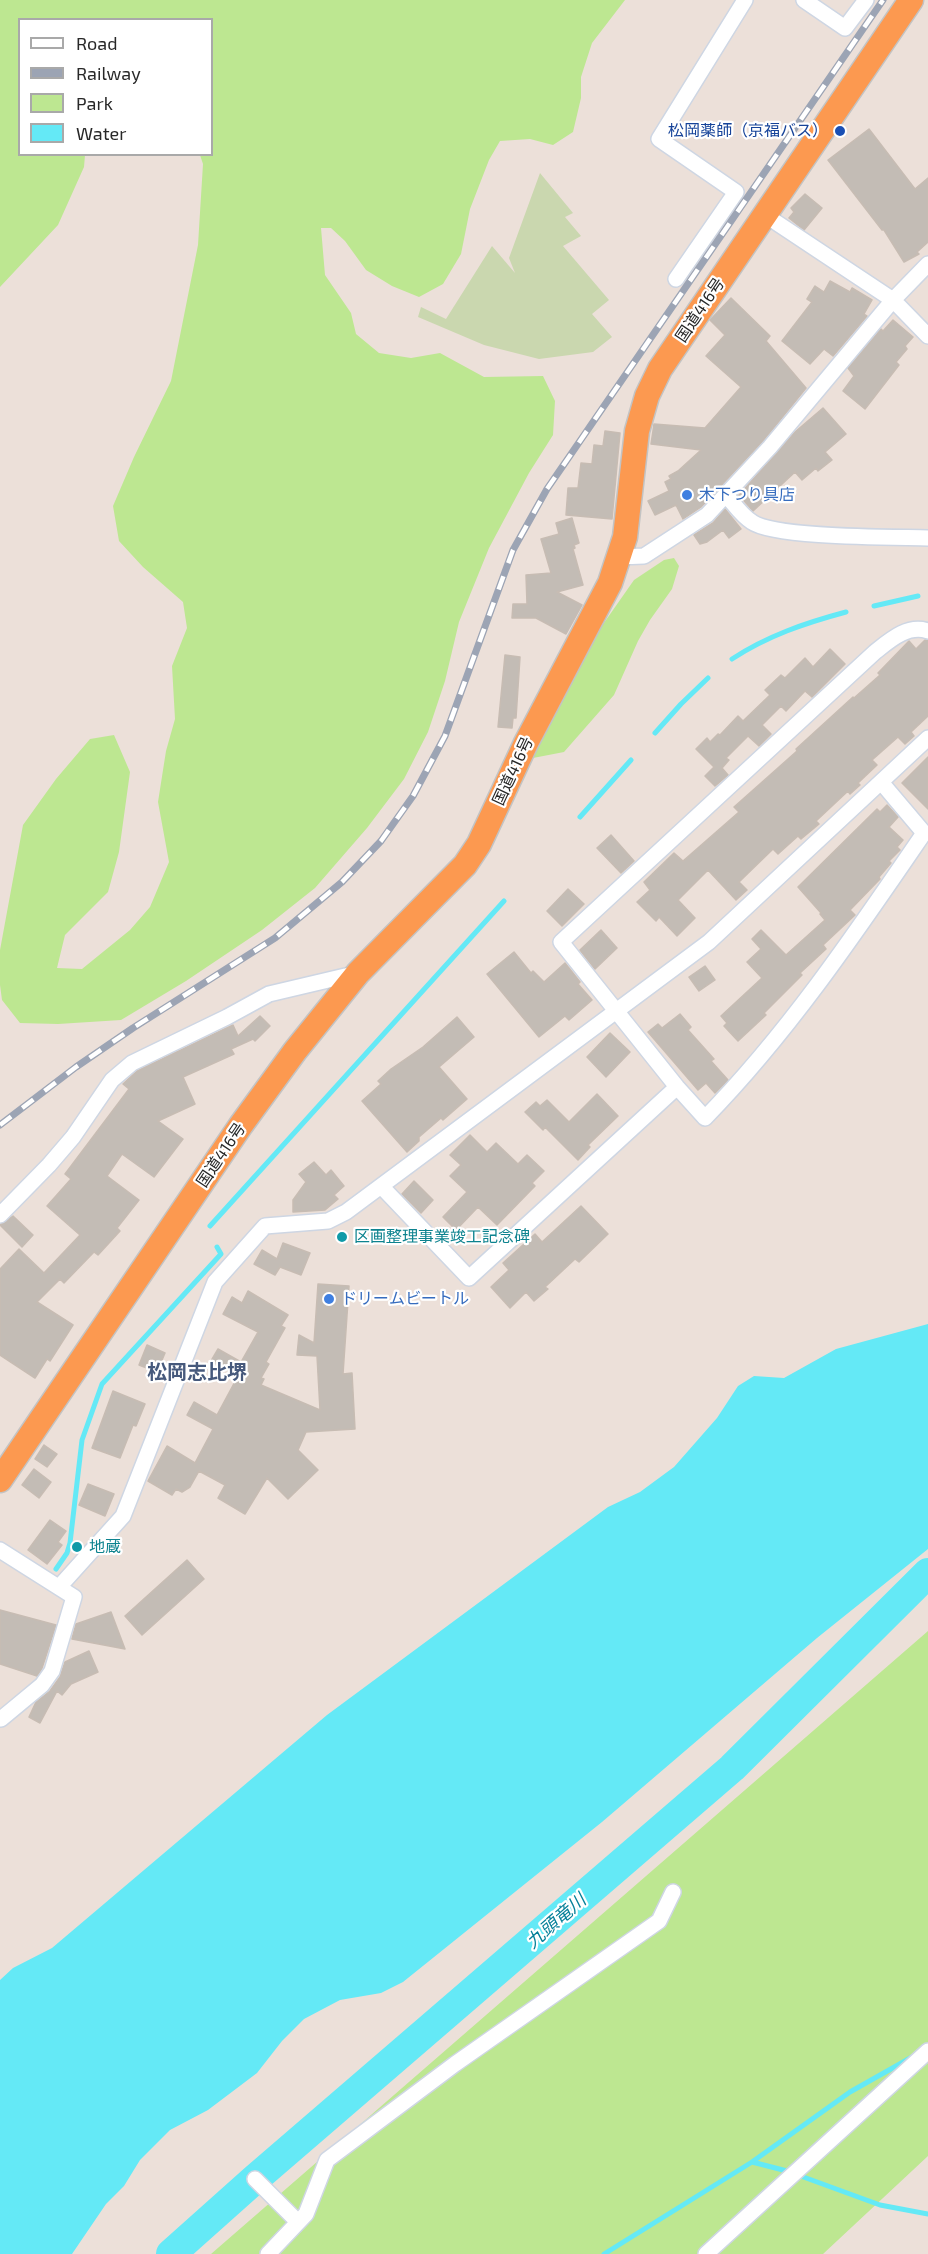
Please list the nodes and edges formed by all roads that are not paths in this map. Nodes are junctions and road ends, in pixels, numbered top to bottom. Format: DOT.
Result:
graph roads {
  1 [pos="745,0"];
  2 [pos="804,0"];
  3 [pos="866,0"];
  4 [pos="911,0"];
  5 [pos="765,215"];
  6 [pos="928,264"];
  7 [pos="676,279"];
  8 [pos="893,300"];
  9 [pos="928,336"];
  10 [pos="726,495"];
  11 [pos="928,538"];
  12 [pos="620,557"];
  13 [pos="928,631"];
  14 [pos="928,738"];
  15 [pos="881,783"];
  16 [pos="358,974"];
  17 [pos="616,1011"];
  18 [pos="677,1087"];
  19 [pos="381,1186"];
  20 [pos="0,1215"];
  21 [pos="0,1480"];
  22 [pos="0,1550"];
  23 [pos="60,1586"];
  24 [pos="1,1719"];
  25 [pos="673,1892"];
  26 [pos="928,2051"];
  27 [pos="255,2179"];
  28 [pos="298,2222"];
  29 [pos="268,2254"];
  30 [pos="706,2254"];
  1 -- 7 [label="street"];
  2 -- 3 [label="street"];
  4 -- 5 [label="highway, 国道416号"];
  5 -- 8 [label="street"];
  5 -- 12 [label="highway, 国道416号"];
  6 -- 8 [label="street"];
  8 -- 9 [label="street"];
  8 -- 10 [label="street"];
  10 -- 11 [label="street"];
  10 -- 12 [label="street"];
  12 -- 16 [label="highway, 国道416号"];
  13 -- 17 [label="street"];
  14 -- 15 [label="street"];
  15 -- 17 [label="street"];
  15 -- 18 [label="street"];
  16 -- 20 [label="street"];
  16 -- 21 [label="highway, 国道416号"];
  17 -- 18 [label="street"];
  17 -- 19 [label="street"];
  18 -- 19 [label="street"];
  19 -- 23 [label="street"];
  22 -- 23 [label="street"];
  23 -- 24 [label="street"];
  25 -- 28 [label="street"];
  26 -- 30 [label="street"];
  27 -- 28 [label="street"];
  28 -- 29 [label="street"];
}
